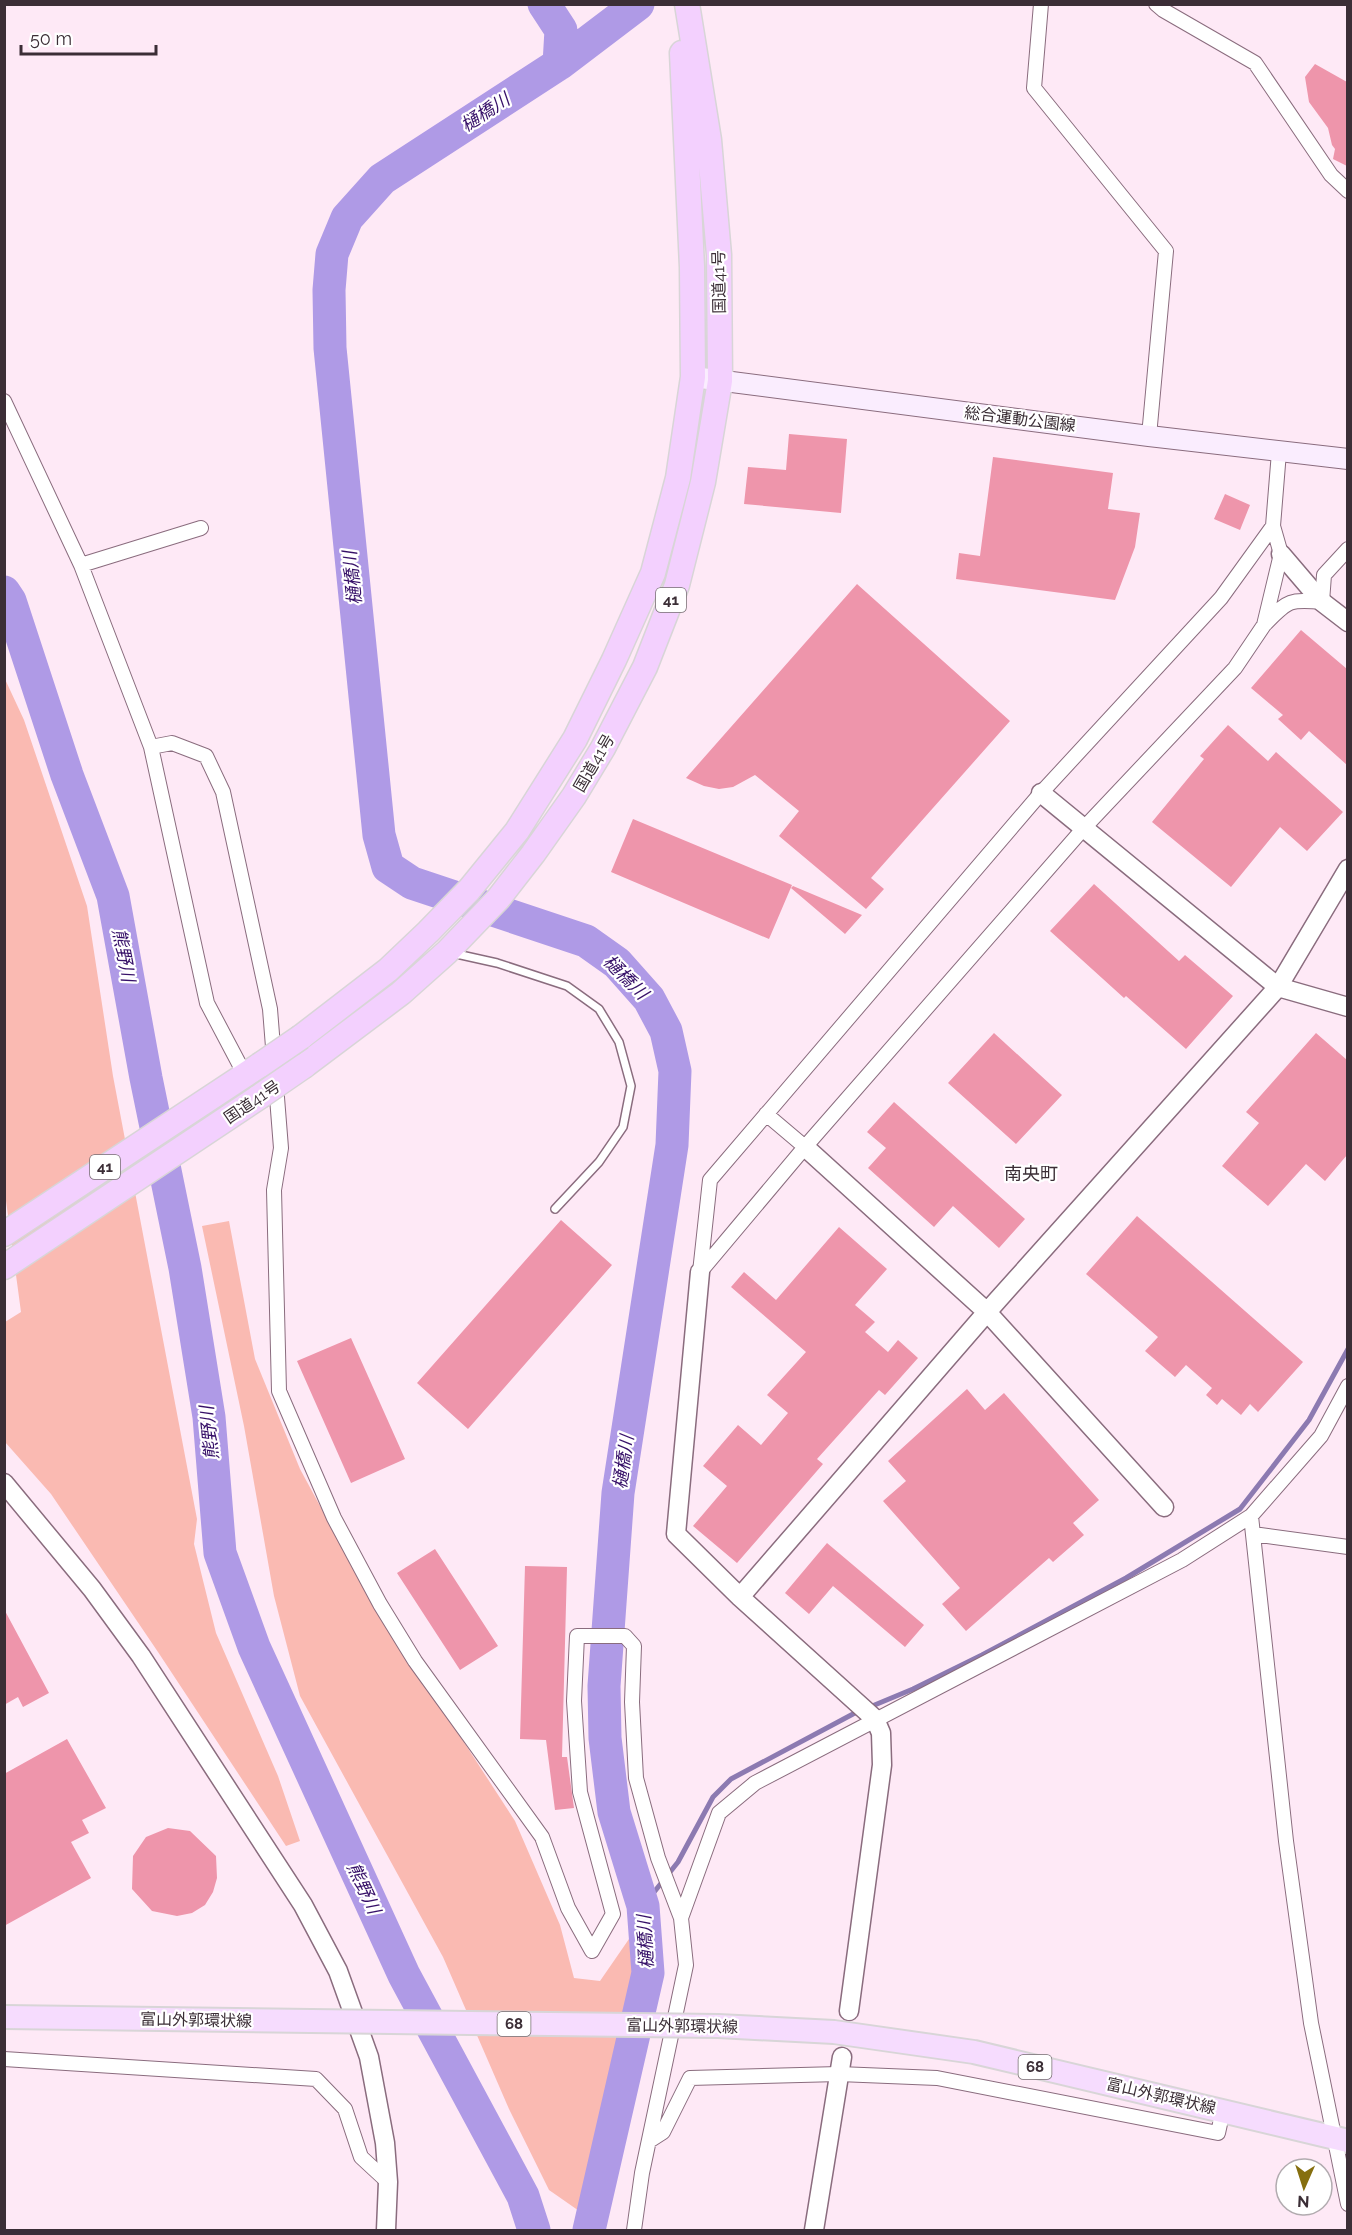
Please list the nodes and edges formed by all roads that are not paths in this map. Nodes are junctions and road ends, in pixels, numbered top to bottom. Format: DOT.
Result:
graph roads {
  1 [pos="680,4"];
  2 [pos="687,4"];
  3 [pos="1041,4"];
  4 [pos="1156,4"];
  5 [pos="1347,191"];
  6 [pos="693,377"];
  7 [pos="720,381"];
  8 [pos="4,401"];
  9 [pos="1149,436"];
  10 [pos="1279,452"];
  11 [pos="1347,459"];
  12 [pos="1273,526"];
  13 [pos="201,528"];
  14 [pos="1347,549"];
  15 [pos="1281,554"];
  16 [pos="81,565"];
  17 [pos="1322,602"];
  18 [pos="1347,622"];
  19 [pos="1264,625"];
  20 [pos="150,747"];
  21 [pos="1041,793"];
  22 [pos="1083,829"];
  23 [pos="1347,869"];
  24 [pos="447,951"];
  25 [pos="1278,987"];
  26 [pos="1347,1007"];
  27 [pos="252,1070"];
  28 [pos="766,1114"];
  29 [pos="806,1147"];
  30 [pos="555,1209"];
  31 [pos="4,1234"];
  32 [pos="7,1266"];
  33 [pos="700,1272"];
  34 [pos="987,1312"];
  35 [pos="1347,1386"];
  36 [pos="4,1483"];
  37 [pos="1164,1507"];
  38 [pos="1251,1516"];
  39 [pos="1253,1534"];
  40 [pos="1347,1547"];
  41 [pos="740,1597"];
  42 [pos="875,1719"];
  43 [pos="681,1918"];
  44 [pos="849,2012"];
  45 [pos="4,2018"];
  46 [pos="4,2059"];
  47 [pos="841,2065"];
  48 [pos="1222,2110"];
  49 [pos="1340,2139"];
  50 [pos="649,2141"];
  51 [pos="388,2182"];
  52 [pos="1347,2204"];
  53 [pos="386,2230"];
  54 [pos="634,2230"];
  55 [pos="814,2230"];
  1 -- 6 [label="highway, 国道41号 / 41"];
  2 -- 7 [label="highway, 国道41号 / 41"];
  3 -- 9 [label="street"];
  4 -- 5 [label="street"];
  6 -- 7 [label="main road, 総合運動公園線"];
  6 -- 27 [label="highway, 国道41号 / 41, bridge"];
  7 -- 9 [label="main road, 総合運動公園線"];
  7 -- 24 [label="highway, 国道41号 / 41"];
  8 -- 16 [label="street"];
  9 -- 10 [label="main road, 総合運動公園線"];
  10 -- 11 [label="main road, 総合運動公園線"];
  10 -- 12 [label="street"];
  12 -- 15 [label="street"];
  12 -- 21 [label="street"];
  13 -- 16 [label="street"];
  14 -- 17 [label="street"];
  15 -- 17 [label="street"];
  15 -- 19 [label="street"];
  16 -- 20 [label="street"];
  17 -- 18 [label="street"];
  17 -- 19 [label="street"];
  19 -- 22 [label="street"];
  20 -- 27 [label="street"];
  20 -- 43 [label="street"];
  21 -- 22 [label="street"];
  21 -- 28 [label="street"];
  22 -- 25 [label="street"];
  22 -- 29 [label="street"];
  23 -- 25 [label="street"];
  24 -- 30 [label="lane"];
  24 -- 32 [label="highway, 国道41号 / 41, bridge"];
  25 -- 26 [label="street"];
  25 -- 34 [label="street"];
  27 -- 31 [label="highway, 国道41号 / 41"];
  28 -- 29 [label="street"];
  28 -- 33 [label="street"];
  29 -- 33 [label="street"];
  29 -- 34 [label="street"];
  33 -- 41 [label="street"];
  34 -- 37 [label="street"];
  34 -- 41 [label="street"];
  35 -- 38 [label="street"];
  36 -- 51 [label="street"];
  38 -- 39 [label="street"];
  38 -- 42 [label="street"];
  39 -- 40 [label="street"];
  39 -- 49 [label="street"];
  41 -- 42 [label="street"];
  42 -- 43 [label="street"];
  42 -- 44 [label="street"];
  43 -- 50 [label="street"];
  45 -- 48 [label="main road, 富山外郭環状線 / 68, bridge"];
  46 -- 51 [label="street"];
  47 -- 48 [label="street"];
  47 -- 50 [label="street"];
  47 -- 55 [label="street"];
  48 -- 49 [label="main road, 富山外郭環状線 / 68"];
  49 -- 52 [label="street"];
  50 -- 54 [label="street"];
  51 -- 53 [label="street"];
}
